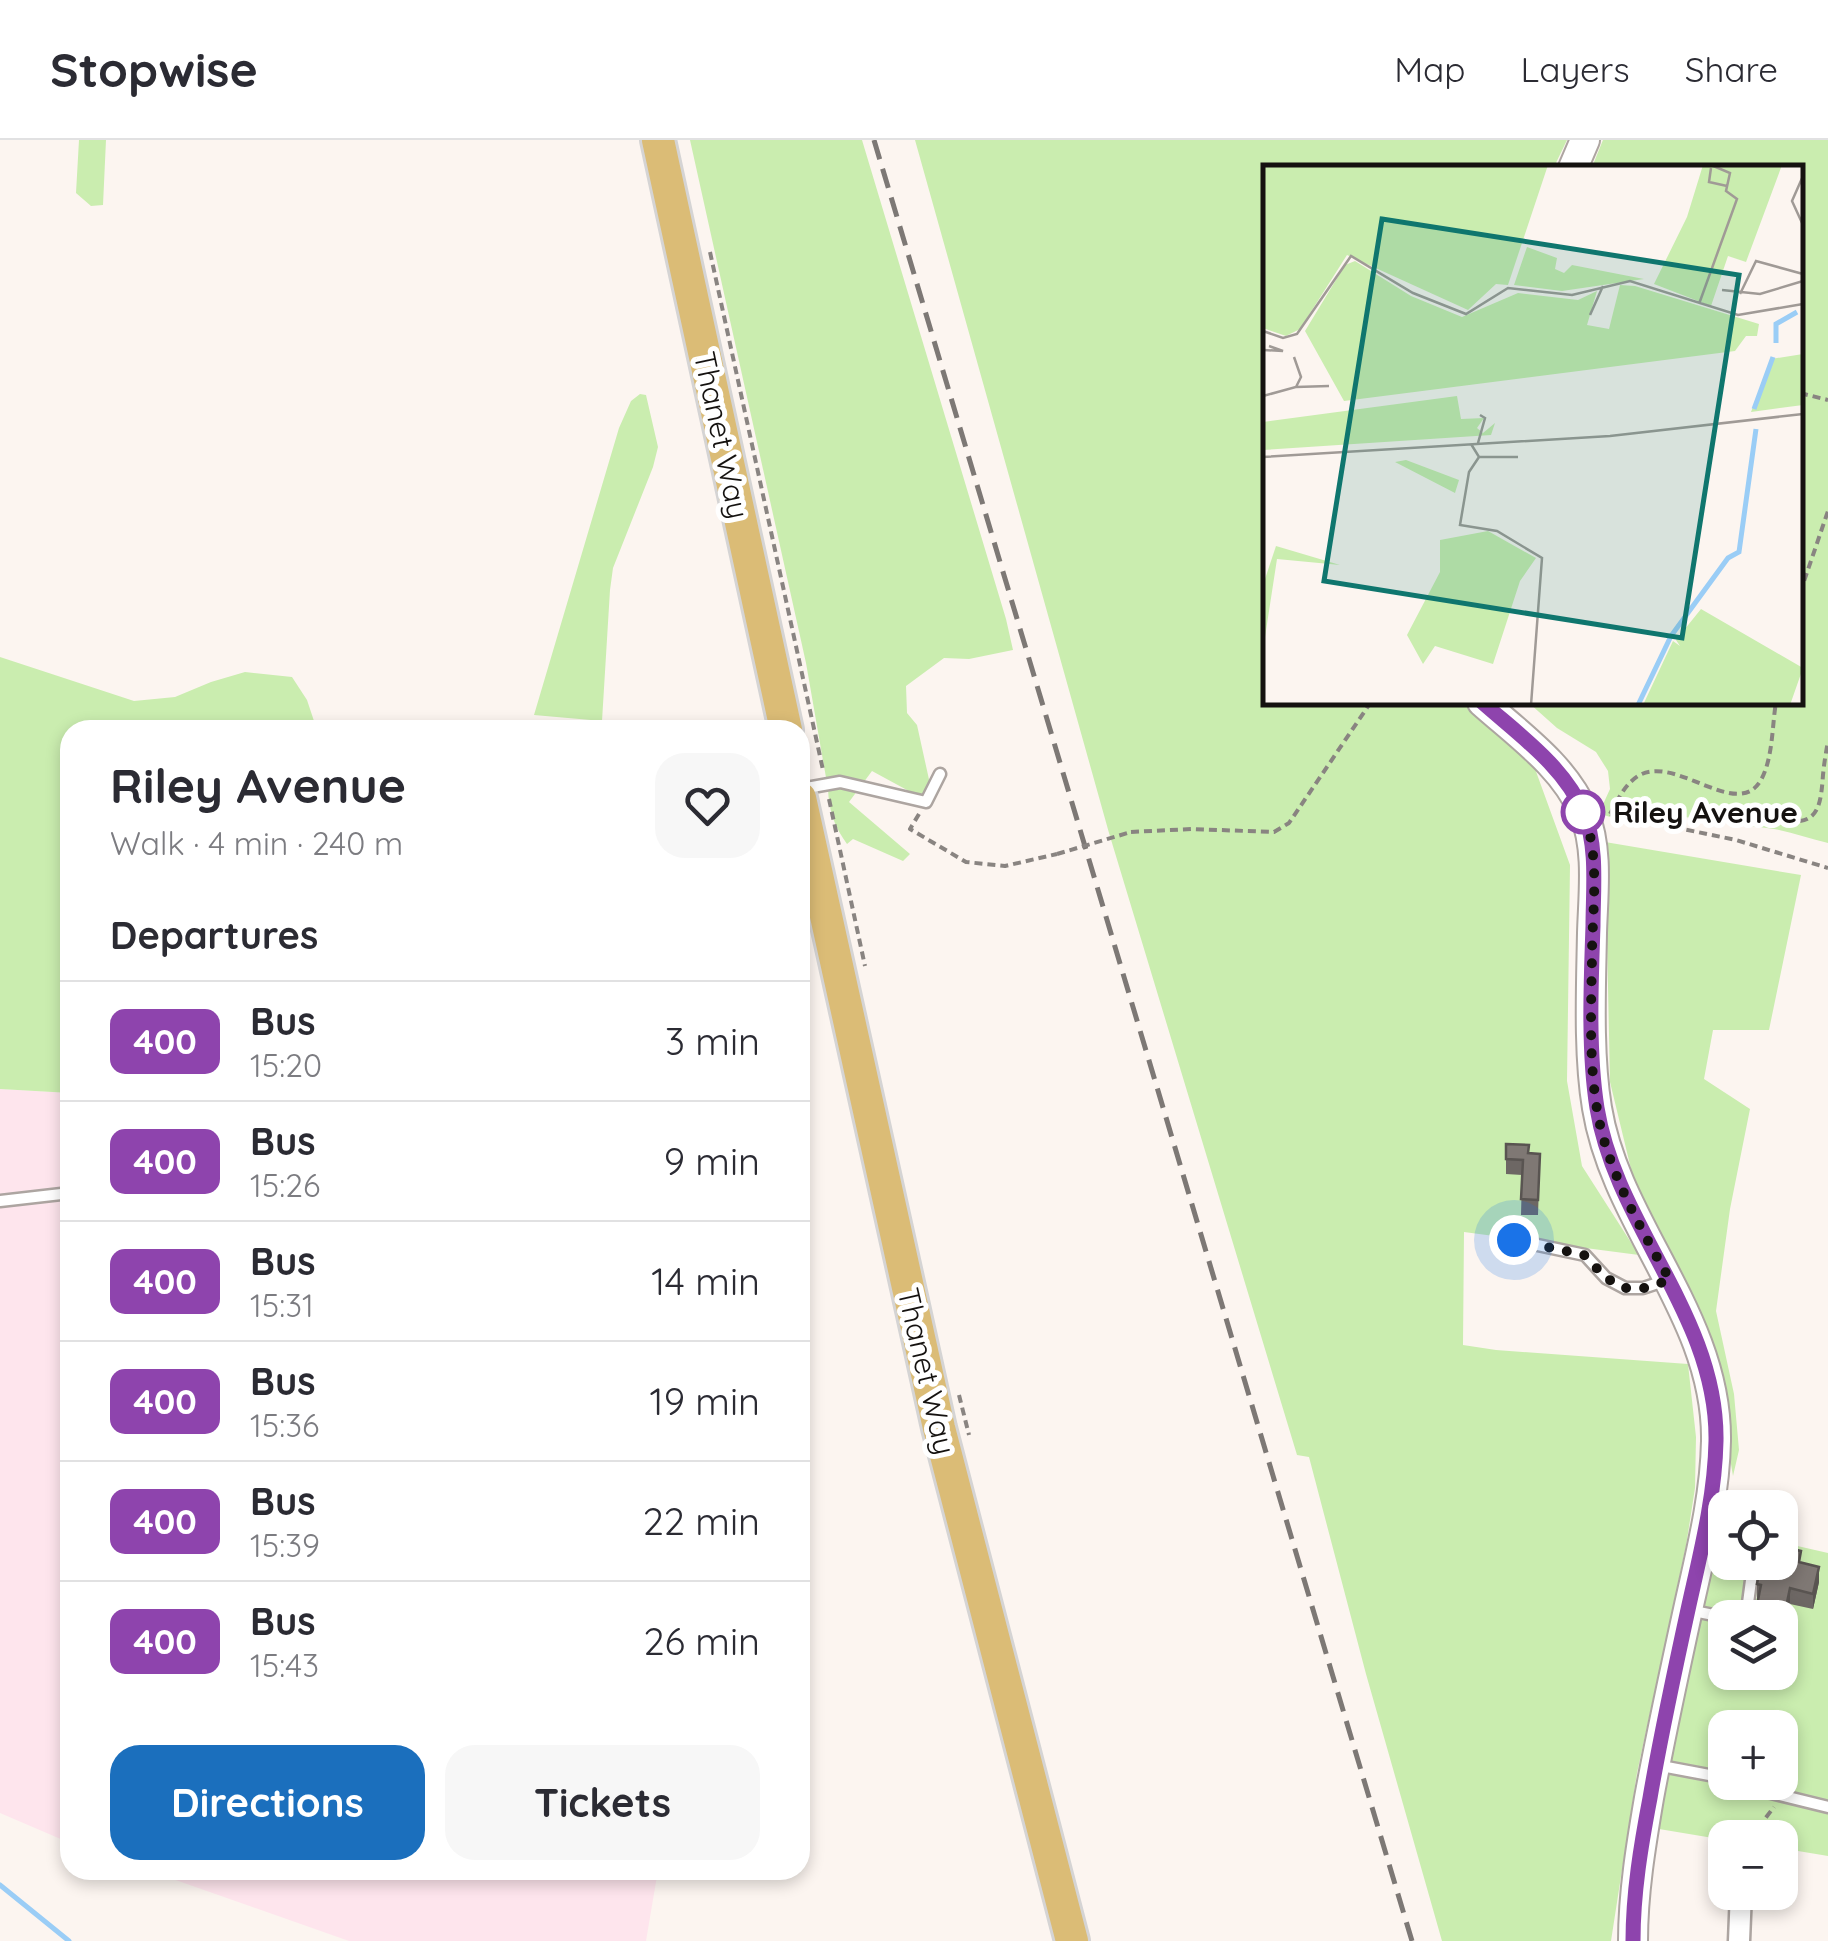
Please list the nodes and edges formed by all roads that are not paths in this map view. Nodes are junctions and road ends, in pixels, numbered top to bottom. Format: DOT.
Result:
graph roads {
  1 [pos="658,140"];
  2 [pos="1585,140"];
  3 [pos="1574,165"];
  4 [pos="1485,705"];
  5 [pos="784,720"];
  6 [pos="940,774"];
  7 [pos="813,791"];
  8 [pos="60,1194"];
  9 [pos="0,1201"];
  10 [pos="1514,1240"];
  11 [pos="1670,1280"];
  12 [pos="1688,1610"];
  13 [pos="1708,1614"];
  14 [pos="1656,1765"];
  15 [pos="1708,1775"];
  16 [pos="1798,1800"];
  17 [pos="1828,1807"];
  18 [pos="1740,1910"];
  19 [pos="1072,1941"];
  20 [pos="1633,1941"];
  21 [pos="1739,1941"];
  1 -- 5 [label="main road, Thanet Way"];
  2 -- 3 [label="main road"];
  4 -- 11 [label="main road"];
  6 -- 7 [label="lane"];
  7 -- 19 [label="main road, Thanet Way"];
  8 -- 9 [label="lane"];
  10 -- 11 [label="lane"];
  11 -- 12 [label="main road"];
  12 -- 13 [label="lane"];
  12 -- 14 [label="main road"];
  14 -- 15 [label="lane"];
  14 -- 20 [label="main road"];
  16 -- 17 [label="lane"];
  18 -- 21 [label="street"];
}
